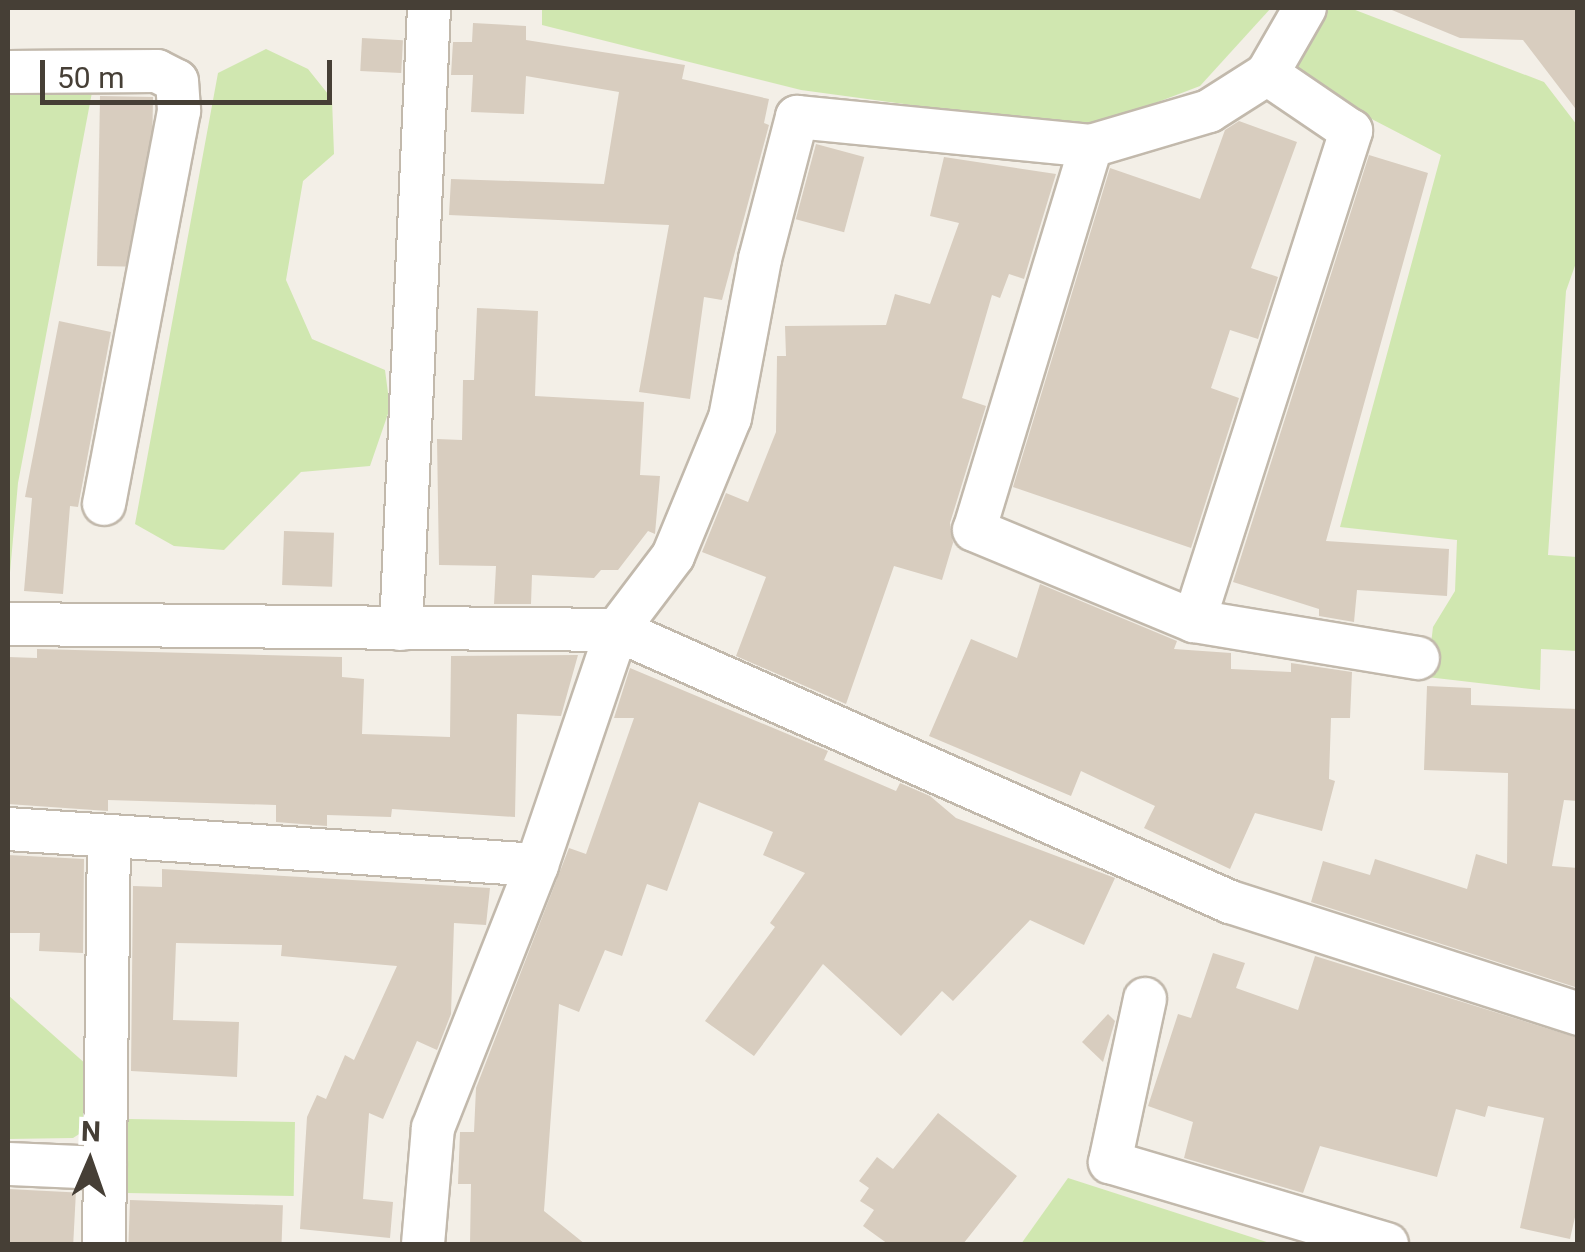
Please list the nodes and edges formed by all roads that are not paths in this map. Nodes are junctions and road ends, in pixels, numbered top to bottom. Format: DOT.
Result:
graph roads {
  1 [pos="430,8"];
  2 [pos="1305,8"];
  3 [pos="8,72"];
  4 [pos="1266,74"];
  5 [pos="1091,146"];
  6 [pos="104,504"];
  7 [pos="1194,621"];
  8 [pos="8,624"];
  9 [pos="402,629"];
  10 [pos="617,630"];
  11 [pos="1418,658"];
  12 [pos="8,829"];
  13 [pos="109,836"];
  14 [pos="537,864"];
  15 [pos="1144,999"];
  16 [pos="1578,1014"];
  17 [pos="8,1164"];
  18 [pos="104,1168"];
  19 [pos="104,1244"];
  20 [pos="423,1244"];
  21 [pos="1387,1244"];
  1 -- 9 [label="street"];
  2 -- 4 [label="street"];
  3 -- 6 [label="street"];
  4 -- 5 [label="street"];
  4 -- 7 [label="street"];
  5 -- 7 [label="street"];
  5 -- 10 [label="street"];
  7 -- 11 [label="street"];
  8 -- 9 [label="street"];
  9 -- 10 [label="street"];
  10 -- 14 [label="street"];
  10 -- 16 [label="street"];
  12 -- 13 [label="street"];
  13 -- 14 [label="street"];
  13 -- 18 [label="street"];
  14 -- 20 [label="street"];
  15 -- 21 [label="street"];
  17 -- 18 [label="street"];
  18 -- 19 [label="street"];
}
